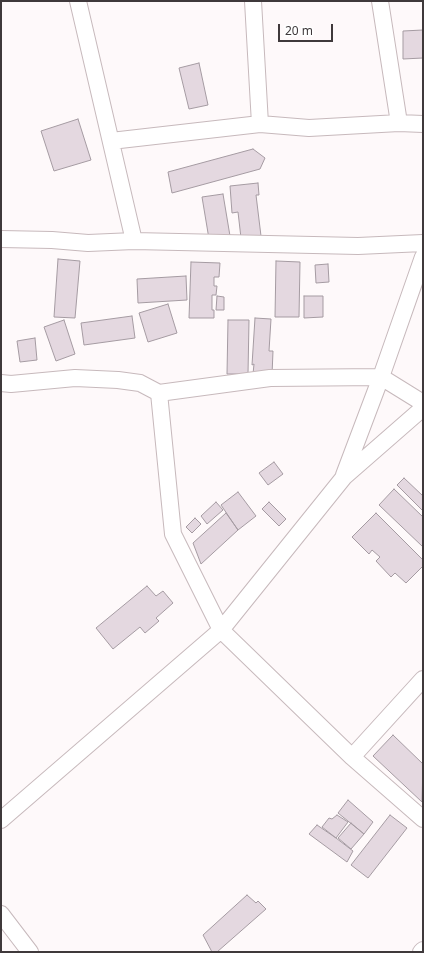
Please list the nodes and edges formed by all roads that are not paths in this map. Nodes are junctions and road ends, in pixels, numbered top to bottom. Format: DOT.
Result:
graph roads {
  1 [pos="78,1"];
  2 [pos="253,1"];
  3 [pos="380,1"];
  4 [pos="399,123"];
  5 [pos="260,124"];
  6 [pos="423,124"];
  7 [pos="111,141"];
  8 [pos="1,239"];
  9 [pos="134,241"];
  10 [pos="423,243"];
  11 [pos="423,257"];
  12 [pos="381,377"];
  13 [pos="1,383"];
  14 [pos="159,393"];
  15 [pos="423,403"];
  16 [pos="423,408"];
  17 [pos="344,477"];
  18 [pos="221,630"];
  19 [pos="423,679"];
  20 [pos="352,757"];
  21 [pos="423,819"];
  22 [pos="1,820"];
  23 [pos="1,914"];
  24 [pos="423,950"];
  25 [pos="30,952"];
  26 [pos="421,952"];
  1 -- 7 [label="street"];
  2 -- 5 [label="street"];
  3 -- 4 [label="street"];
  4 -- 5 [label="street"];
  4 -- 6 [label="street"];
  5 -- 7 [label="street"];
  7 -- 9 [label="street"];
  8 -- 9 [label="street"];
  9 -- 10 [label="street"];
  11 -- 12 [label="street"];
  12 -- 14 [label="street"];
  12 -- 15 [label="street"];
  12 -- 17 [label="street"];
  13 -- 14 [label="street"];
  14 -- 18 [label="street"];
  16 -- 17 [label="street"];
  17 -- 18 [label="street"];
  18 -- 20 [label="street"];
  18 -- 22 [label="street"];
  19 -- 20 [label="street"];
  20 -- 21 [label="street"];
  23 -- 25 [label="street"];
  24 -- 26 [label="street"];
}
